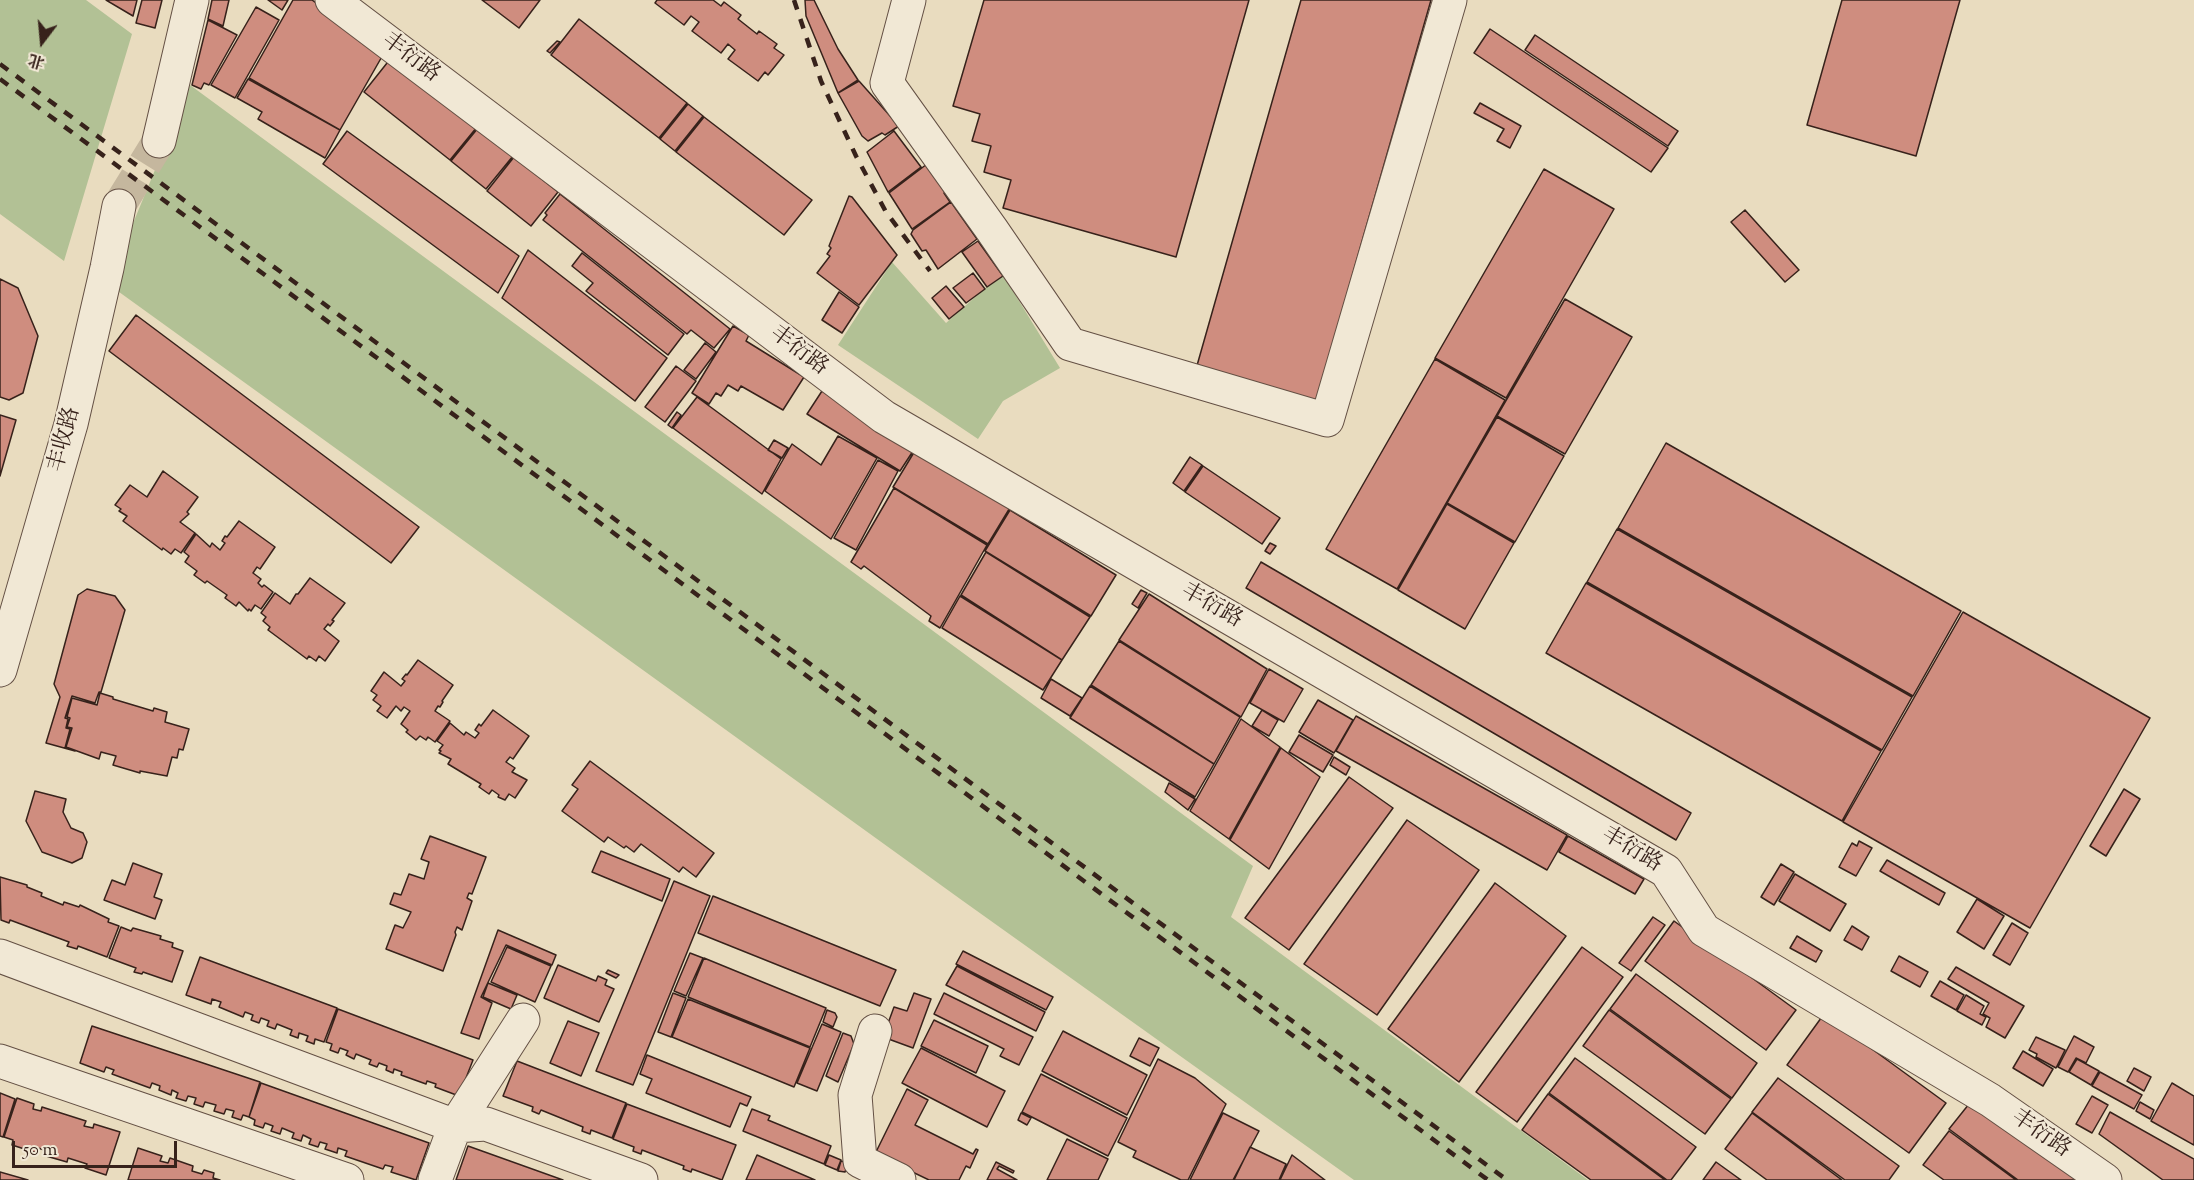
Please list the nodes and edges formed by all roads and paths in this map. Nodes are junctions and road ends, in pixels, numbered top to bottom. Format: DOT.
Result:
graph roads {
  1 [pos="192,0"];
  2 [pos="332,0"];
  3 [pos="909,0"];
  4 [pos="1450,0"];
  5 [pos="159,141"];
  6 [pos="119,206"];
  7 [pos="0,670"];
  8 [pos="0,956"];
  9 [pos="523,1020"];
  10 [pos="875,1031"];
  11 [pos="0,1061"];
  12 [pos="455,1125"];
  13 [pos="347,1180"];
  14 [pos="435,1180"];
  15 [pos="641,1180"];
  16 [pos="898,1180"];
  17 [pos="2105,1180"];
  1 -- 5 [label="street"];
  2 -- 17 [label="street, 丰衍路"];
  3 -- 4 [label="street"];
  6 -- 7 [label="street, 丰收路"];
  8 -- 12 [label="street"];
  9 -- 12 [label="street"];
  10 -- 16 [label="street"];
  11 -- 13 [label="street"];
  12 -- 14 [label="street"];
  12 -- 15 [label="street"];
}
